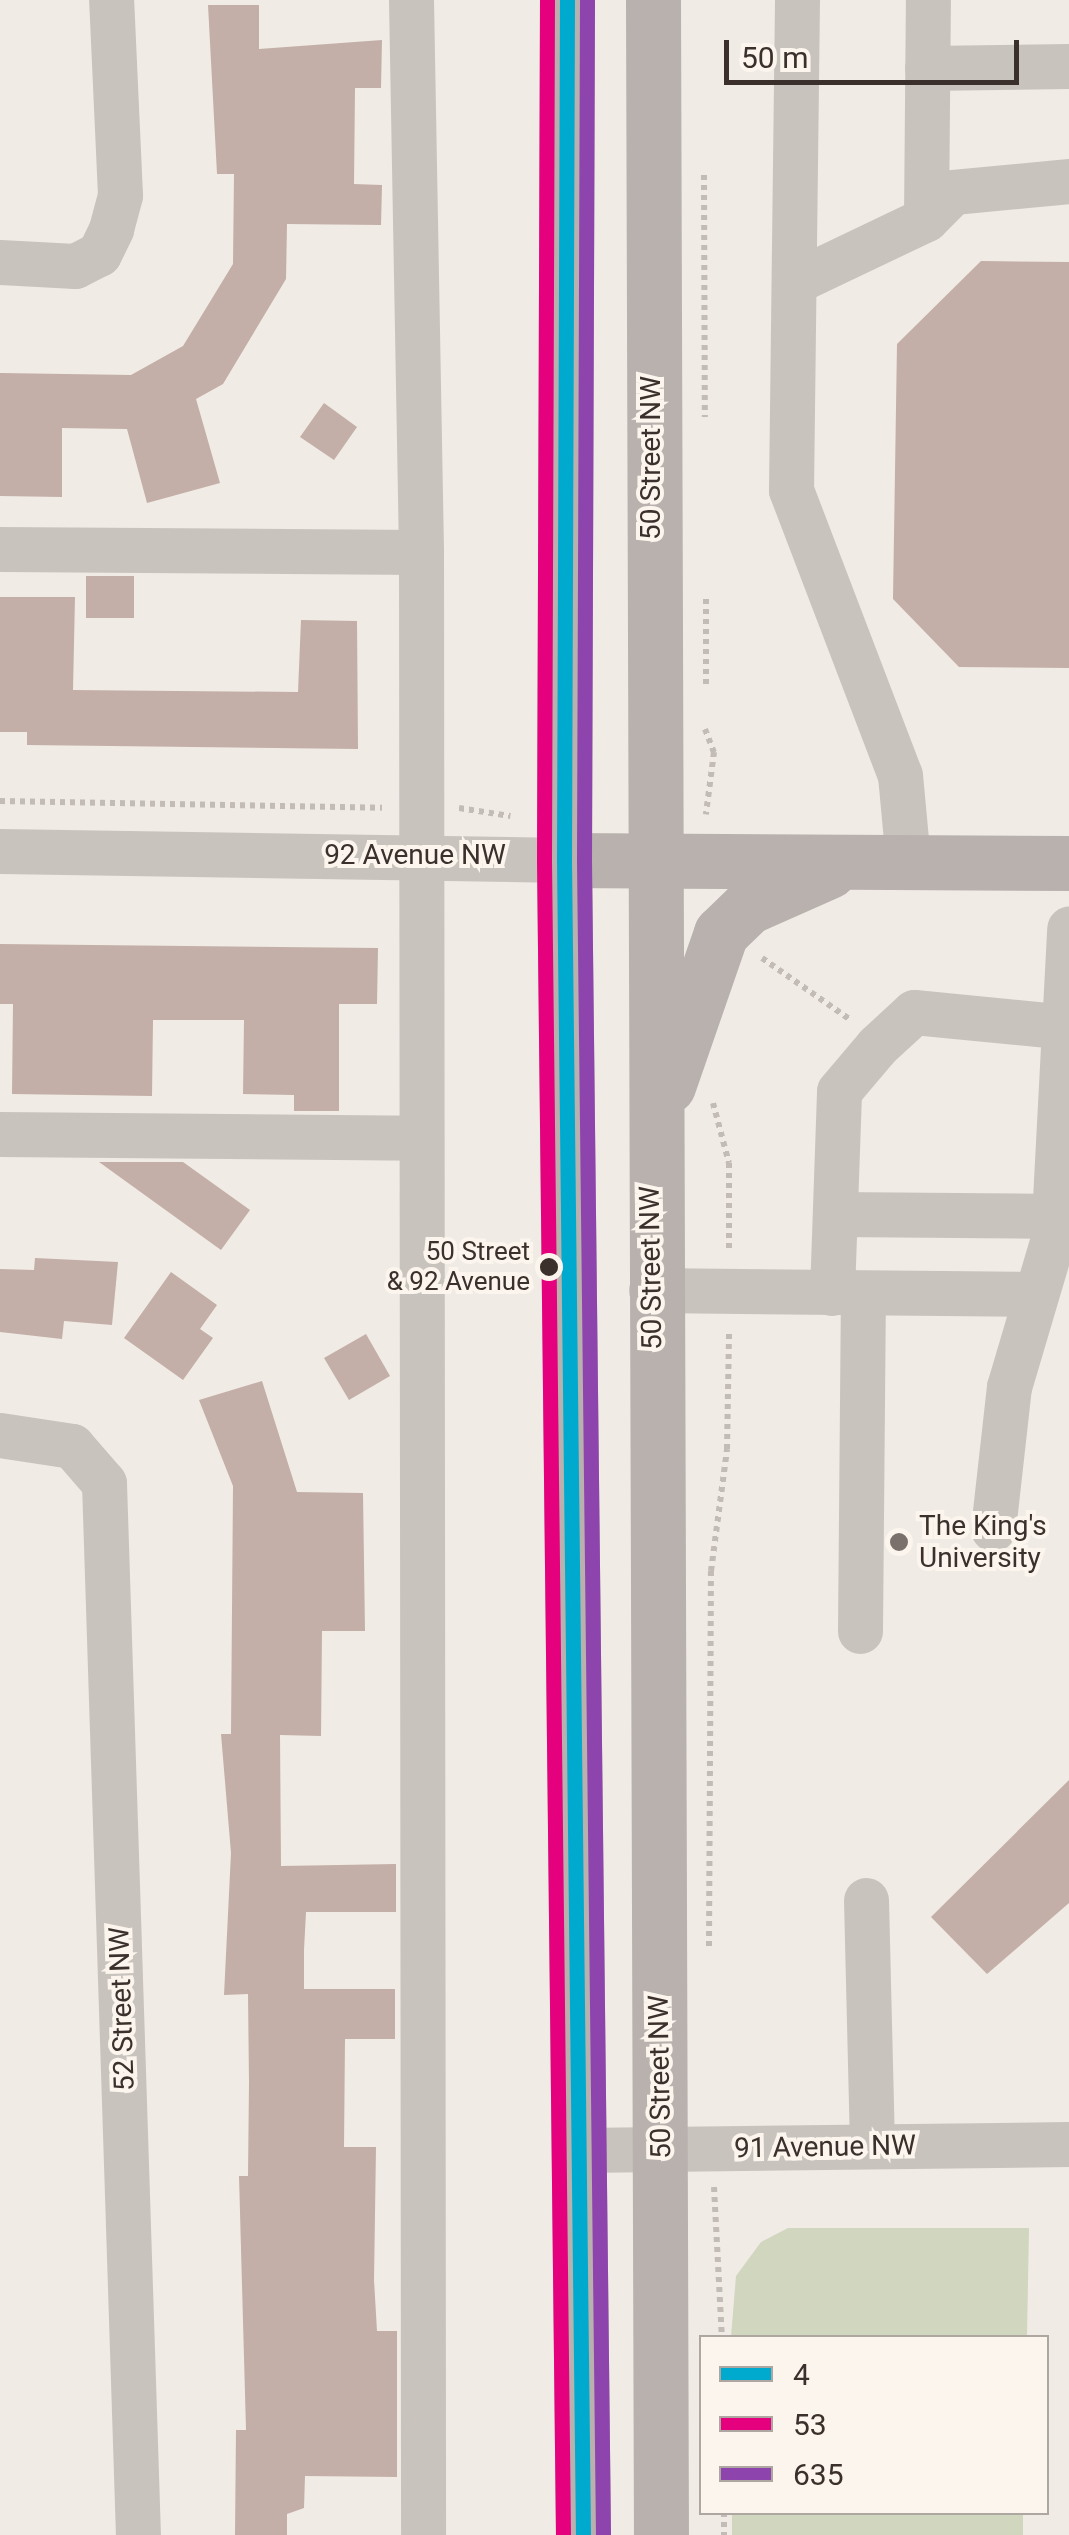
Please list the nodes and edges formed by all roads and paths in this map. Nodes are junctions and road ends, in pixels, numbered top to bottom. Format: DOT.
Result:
graph roads {
  1 [pos="110,0"];
  2 [pos="411,0"];
  3 [pos="567,0"];
  4 [pos="652,0"];
  5 [pos="797,0"];
  6 [pos="928,0"];
  7 [pos="1069,66"];
  8 [pos="927,68"];
  9 [pos="1069,181"];
  10 [pos="926,219"];
  11 [pos="0,262"];
  12 [pos="794,282"];
  13 [pos="0,549"];
  14 [pos="421,552"];
  15 [pos="0,801"];
  16 [pos="419,808"];
  17 [pos="515,820"];
  18 [pos="0,850"];
  19 [pos="418,856"];
  20 [pos="649,859"];
  21 [pos="564,860"];
  22 [pos="882,862"];
  23 [pos="1069,863"];
  24 [pos="1069,928"];
  25 [pos="748,965"];
  26 [pos="1066,1028"];
  27 [pos="877,1046"];
  28 [pos="714,1090"];
  29 [pos="0,1134"];
  30 [pos="417,1138"];
  31 [pos="650,1152"];
  32 [pos="835,1214"];
  33 [pos="1054,1216"];
  34 [pos="651,1290"];
  35 [pos="730,1290"];
  36 [pos="848,1294"];
  37 [pos="1032,1294"];
  38 [pos="0,1435"];
  39 [pos="993,1528"];
  40 [pos="860,1630"];
  41 [pos="866,1900"];
  42 [pos="708,1953"];
  43 [pos="1069,2144"];
  44 [pos="872,2145"];
  45 [pos="580,2150"];
  46 [pos="687,2150"];
  47 [pos="721,2335"];
  48 [pos="138,2535"];
  49 [pos="422,2535"];
  50 [pos="583,2535"];
  51 [pos="661,2535"];
  1 -- 11 [label="street"];
  2 -- 14 [label="street"];
  3 -- 21 [label="main road"];
  4 -- 20 [label="main road, 50 Street NW"];
  5 -- 12 [label="street"];
  6 -- 8 [label="street"];
  7 -- 8 [label="street"];
  8 -- 10 [label="street"];
  9 -- 10 [label="street"];
  10 -- 12 [label="street"];
  12 -- 22 [label="street"];
  13 -- 14 [label="street"];
  14 -- 16 [label="street"];
  15 -- 16 [label="path"];
  16 -- 17 [label="path"];
  16 -- 19 [label="street"];
  18 -- 19 [label="street, 92 Avenue NW"];
  19 -- 21 [label="street, 92 Avenue NW"];
  19 -- 30 [label="street"];
  20 -- 21 [label="main road, 92 Avenue NW"];
  20 -- 22 [label="main road, 92 Avenue NW"];
  20 -- 31 [label="main road, 50 Street NW"];
  21 -- 45 [label="main road"];
  22 -- 23 [label="main road, 92 Avenue NW"];
  22 -- 31 [label="main road"];
  24 -- 26 [label="street"];
  25 -- 27 [label="path"];
  26 -- 27 [label="street"];
  26 -- 33 [label="street"];
  27 -- 32 [label="street"];
  28 -- 35 [label="path"];
  29 -- 30 [label="street"];
  30 -- 49 [label="street"];
  31 -- 34 [label="main road, 50 Street NW"];
  32 -- 33 [label="street"];
  32 -- 36 [label="street"];
  33 -- 37 [label="street"];
  34 -- 35 [label="street"];
  34 -- 46 [label="main road, 50 Street NW"];
  35 -- 36 [label="street"];
  35 -- 42 [label="path"];
  36 -- 37 [label="street"];
  36 -- 40 [label="street"];
  37 -- 39 [label="street"];
  38 -- 48 [label="street, 52 Street NW"];
  41 -- 44 [label="street"];
  43 -- 44 [label="street, 91 Avenue NW"];
  44 -- 46 [label="street, 91 Avenue NW"];
  45 -- 46 [label="street, 91 Avenue NW"];
  45 -- 50 [label="main road"];
  46 -- 47 [label="path"];
  46 -- 51 [label="main road, 50 Street NW"];
}
